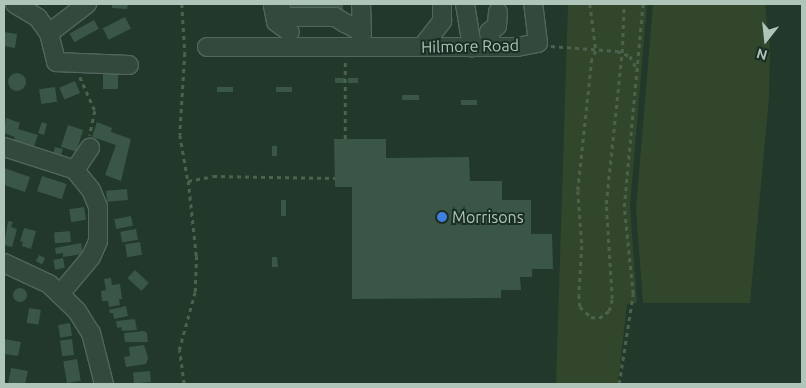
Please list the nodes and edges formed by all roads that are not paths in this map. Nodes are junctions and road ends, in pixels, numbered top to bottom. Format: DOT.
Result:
graph roads {
  1 [pos="15,4"];
  2 [pos="88,4"];
  3 [pos="361,4"];
  4 [pos="442,4"];
  5 [pos="465,4"];
  6 [pos="533,4"];
  7 [pos="278,7"];
  8 [pos="498,12"];
  9 [pos="290,32"];
  10 [pos="48,33"];
  11 [pos="356,42"];
  12 [pos="207,46"];
  13 [pos="422,47"];
  14 [pos="472,47"];
  15 [pos="492,47"];
  16 [pos="129,66"];
  17 [pos="4,147"];
  18 [pos="90,148"];
  19 [pos="75,170"];
  20 [pos="4,263"];
  21 [pos="60,294"];
  22 [pos="104,384"];
  1 -- 10 [label="street"];
  2 -- 10 [label="street"];
  3 -- 11 [label="street"];
  4 -- 13 [label="street"];
  5 -- 14 [label="street"];
  6 -- 15 [label="street, Hilmore Road"];
  7 -- 9 [label="street"];
  7 -- 11 [label="street"];
  8 -- 15 [label="street"];
  10 -- 16 [label="street"];
  11 -- 12 [label="street, Hilmore Road"];
  11 -- 13 [label="street, Hilmore Road"];
  13 -- 14 [label="street, Hilmore Road"];
  14 -- 15 [label="street, Hilmore Road"];
  17 -- 19 [label="street"];
  18 -- 19 [label="street"];
  19 -- 21 [label="street"];
  20 -- 21 [label="street"];
  21 -- 22 [label="street"];
}
